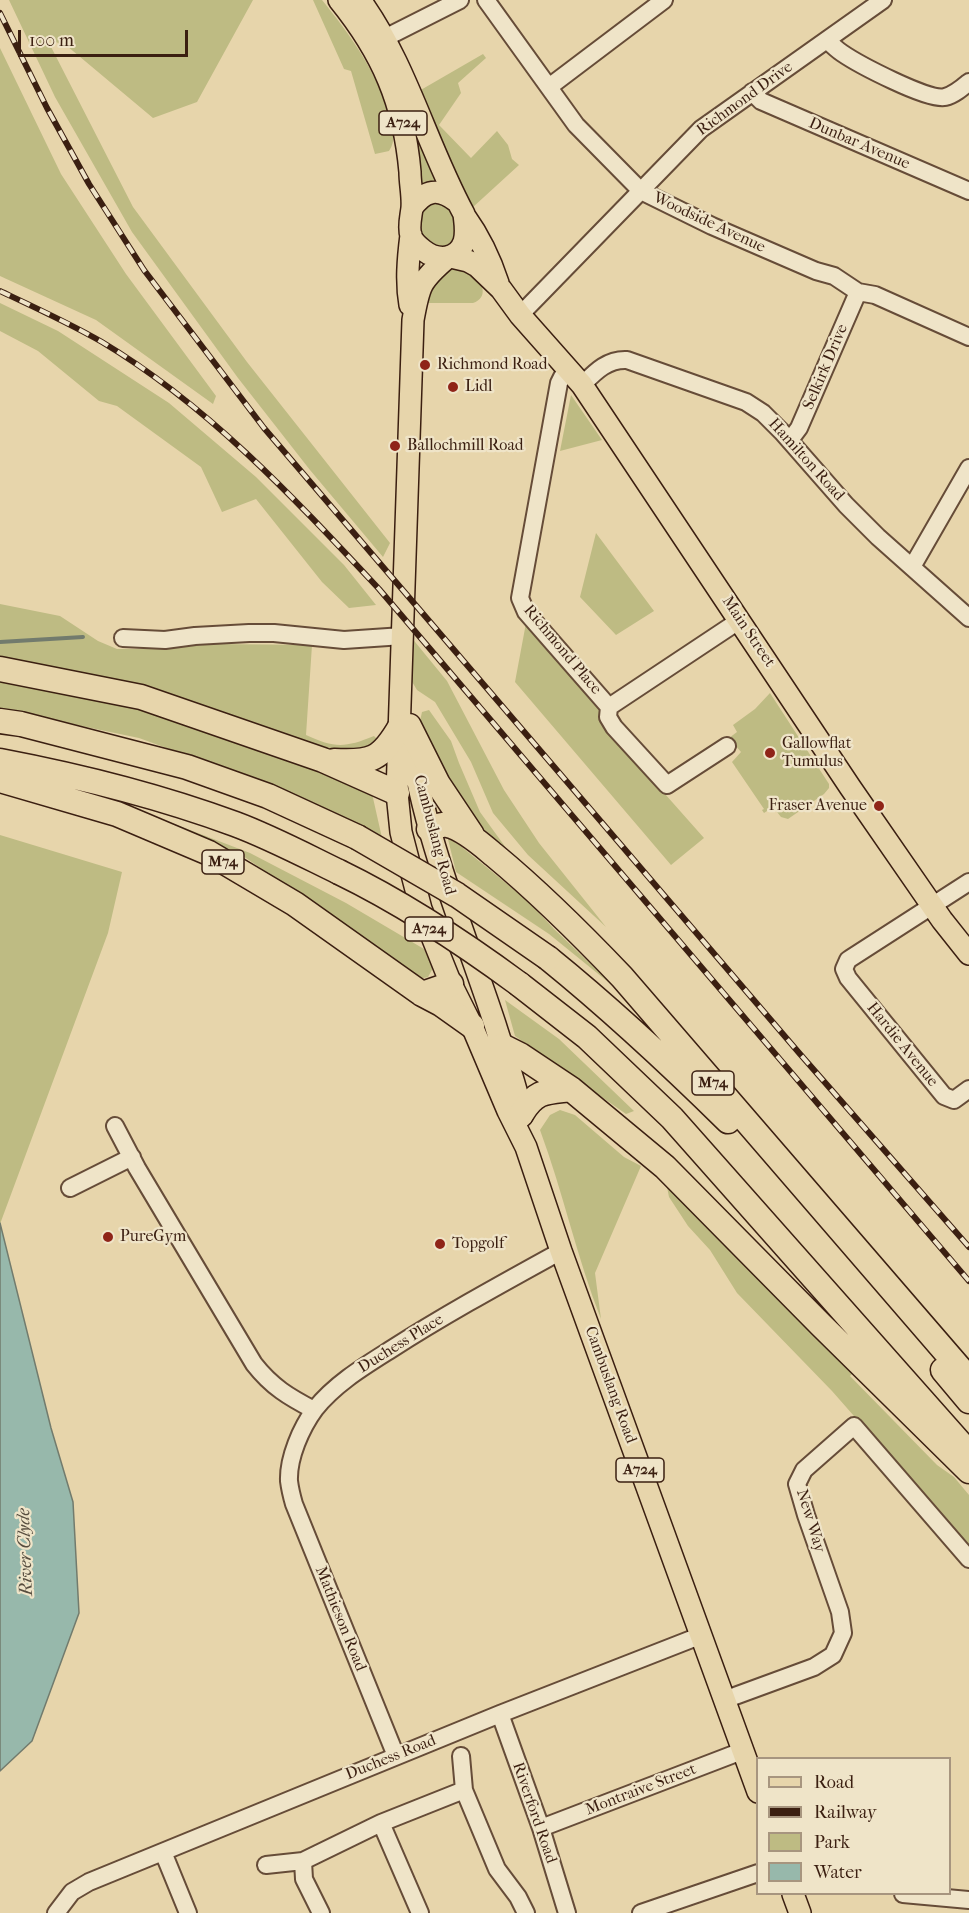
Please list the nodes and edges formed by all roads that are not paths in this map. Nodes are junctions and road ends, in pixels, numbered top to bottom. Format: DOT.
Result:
graph roads {
  1 [pos="339,0"];
  2 [pos="360,0"];
  3 [pos="460,0"];
  4 [pos="486,0"];
  5 [pos="664,0"];
  6 [pos="883,0"];
  7 [pos="827,40"];
  8 [pos="378,41"];
  9 [pos="969,82"];
  10 [pos="549,87"];
  11 [pos="752,92"];
  12 [pos="641,191"];
  13 [pos="969,191"];
  14 [pos="412,208"];
  15 [pos="460,208"];
  16 [pos="411,235"];
  17 [pos="449,257"];
  18 [pos="501,289"];
  19 [pos="858,292"];
  20 [pos="520,315"];
  21 [pos="413,321"];
  22 [pos="969,337"];
  23 [pos="576,378"];
  24 [pos="790,440"];
  25 [pos="969,468"];
  26 [pos="912,567"];
  27 [pos="969,618"];
  28 [pos="740,620"];
  29 [pos="403,636"];
  30 [pos="123,638"];
  31 [pos="0,669"];
  32 [pos="609,707"];
  33 [pos="0,722"];
  34 [pos="404,726"];
  35 [pos="726,746"];
  36 [pos="323,760"];
  37 [pos="0,761"];
  38 [pos="0,780"];
  39 [pos="397,793"];
  40 [pos="428,824"];
  41 [pos="475,839"];
  42 [pos="411,874"];
  43 [pos="969,882"];
  44 [pos="932,905"];
  45 [pos="467,945"];
  46 [pos="969,954"];
  47 [pos="451,984"];
  48 [pos="422,994"];
  49 [pos="472,1026"];
  50 [pos="502,1046"];
  51 [pos="571,1089"];
  52 [pos="969,1089"];
  53 [pos="522,1113"];
  54 [pos="115,1126"];
  55 [pos="526,1147"];
  56 [pos="132,1157"];
  57 [pos="70,1188"];
  58 [pos="561,1251"];
  59 [pos="969,1379"];
  60 [pos="969,1401"];
  61 [pos="314,1410"];
  62 [pos="969,1453"];
  63 [pos="969,1471"];
  64 [pos="289,1481"];
  65 [pos="969,1558"];
  66 [pos="702,1635"];
  67 [pos="724,1700"];
  68 [pos="500,1714"];
  69 [pos="742,1751"];
  70 [pos="396,1756"];
  71 [pos="461,1756"];
  72 [pos="756,1787"];
  73 [pos="464,1790"];
  74 [pos="381,1823"];
  75 [pos="541,1828"];
  76 [pos="163,1852"];
  77 [pos="303,1861"];
  78 [pos="266,1865"];
  79 [pos="756,1875"];
  80 [pos="794,1895"];
  81 [pos="922,1895"];
  82 [pos="969,1900"];
  83 [pos="679,1907"];
  84 [pos="56,1913"];
  85 [pos="188,1913"];
  86 [pos="321,1913"];
  87 [pos="420,1913"];
  88 [pos="526,1913"];
  89 [pos="567,1913"];
  90 [pos="641,1913"];
  91 [pos="800,1913"];
  1 -- 8 [label="main road, A724"];
  2 -- 8 [label="main road, A724"];
  3 -- 8 [label="street"];
  4 -- 10 [label="street, Woodside Avenue"];
  5 -- 10 [label="street"];
  6 -- 7 [label="street, Richmond Drive"];
  7 -- 9 [label="street"];
  7 -- 11 [label="street, Richmond Drive"];
  8 -- 14 [label="main road, A724"];
  8 -- 15 [label="main road, A724"];
  10 -- 12 [label="street, Woodside Avenue"];
  11 -- 12 [label="street, Richmond Drive"];
  11 -- 13 [label="street, Dunbar Avenue"];
  12 -- 19 [label="street, Woodside Avenue"];
  12 -- 20 [label="street, Richmond Drive"];
  14 -- 15 [label="main road"];
  14 -- 16 [label="main road"];
  15 -- 17 [label="main road"];
  15 -- 18 [label="main road"];
  16 -- 17 [label="main road"];
  16 -- 21 [label="main road, A724"];
  17 -- 18 [label="main road"];
  17 -- 21 [label="main road, A724"];
  18 -- 20 [label="main road"];
  19 -- 22 [label="street, Woodside Avenue"];
  19 -- 24 [label="street, Selkirk Drive"];
  20 -- 23 [label="main road, Main Street"];
  21 -- 29 [label="main road, Cambuslang Road / A724"];
  23 -- 24 [label="street, Hamilton Road"];
  23 -- 28 [label="main road, Main Street"];
  23 -- 32 [label="street, Richmond Place"];
  24 -- 26 [label="street, Hamilton Road"];
  25 -- 26 [label="street"];
  26 -- 27 [label="street, Hamilton Road"];
  28 -- 32 [label="street, Richmond Place"];
  28 -- 44 [label="main road, Main Street"];
  29 -- 30 [label="street"];
  29 -- 34 [label="main road, Cambuslang Road / A724"];
  31 -- 36 [label="highway"];
  32 -- 35 [label="street"];
  33 -- 60 [label="highway, M74, bridge"];
  34 -- 36 [label="highway"];
  34 -- 39 [label="main road, Cambuslang Road / A724"];
  34 -- 40 [label="main road, Cambuslang Road / A724"];
  34 -- 41 [label="highway, M74"];
  36 -- 39 [label="highway"];
  37 -- 62 [label="highway, M74, bridge"];
  38 -- 48 [label="highway, M74"];
  39 -- 40 [label="main road"];
  39 -- 42 [label="main road, Cambuslang Road / A724"];
  40 -- 41 [label="highway, M74"];
  40 -- 42 [label="main road"];
  40 -- 45 [label="main road, Cambuslang Road / A724"];
  41 -- 59 [label="highway, M74"];
  42 -- 47 [label="main road, Cambuslang Road / A724"];
  43 -- 44 [label="street"];
  44 -- 46 [label="main road, Main Street"];
  44 -- 52 [label="street, Hardie Avenue"];
  45 -- 47 [label="main road"];
  45 -- 50 [label="main road, Cambuslang Road / A724"];
  47 -- 48 [label="highway"];
  47 -- 49 [label="main road, Cambuslang Road / A724"];
  48 -- 49 [label="highway, M74"];
  49 -- 50 [label="main road"];
  49 -- 55 [label="main road, Cambuslang Road / A724"];
  50 -- 51 [label="highway"];
  50 -- 53 [label="main road, Cambuslang Road / A724"];
  51 -- 53 [label="highway"];
  51 -- 63 [label="highway"];
  53 -- 55 [label="main road, Cambuslang Road / A724"];
  54 -- 56 [label="street"];
  55 -- 58 [label="main road, Cambuslang Road / A724"];
  56 -- 57 [label="street"];
  56 -- 61 [label="street"];
  58 -- 61 [label="street, Duchess Place"];
  58 -- 66 [label="main road, Cambuslang Road / A724"];
  61 -- 64 [label="street, Duchess Place"];
  64 -- 70 [label="street, Mathieson Road"];
  65 -- 67 [label="street, New Way"];
  66 -- 67 [label="main road, Cambuslang Road / A724"];
  66 -- 68 [label="street, Duchess Road"];
  67 -- 69 [label="main road, Cambuslang Road / A724"];
  68 -- 70 [label="street, Duchess Road"];
  68 -- 75 [label="street, Riverford Road"];
  69 -- 72 [label="main road, Cambuslang Road / A724"];
  69 -- 75 [label="street, Montraive Street"];
  70 -- 76 [label="street, Duchess Road"];
  71 -- 73 [label="street"];
  73 -- 74 [label="street"];
  73 -- 88 [label="street"];
  74 -- 77 [label="street"];
  74 -- 87 [label="street"];
  75 -- 89 [label="street, Riverford Road"];
  76 -- 84 [label="street, Duchess Road"];
  76 -- 85 [label="street"];
  77 -- 78 [label="street"];
  77 -- 86 [label="street"];
  79 -- 83 [label="street"];
  80 -- 91 [label="main road"];
  81 -- 82 [label="street"];
  83 -- 90 [label="street"];
}
